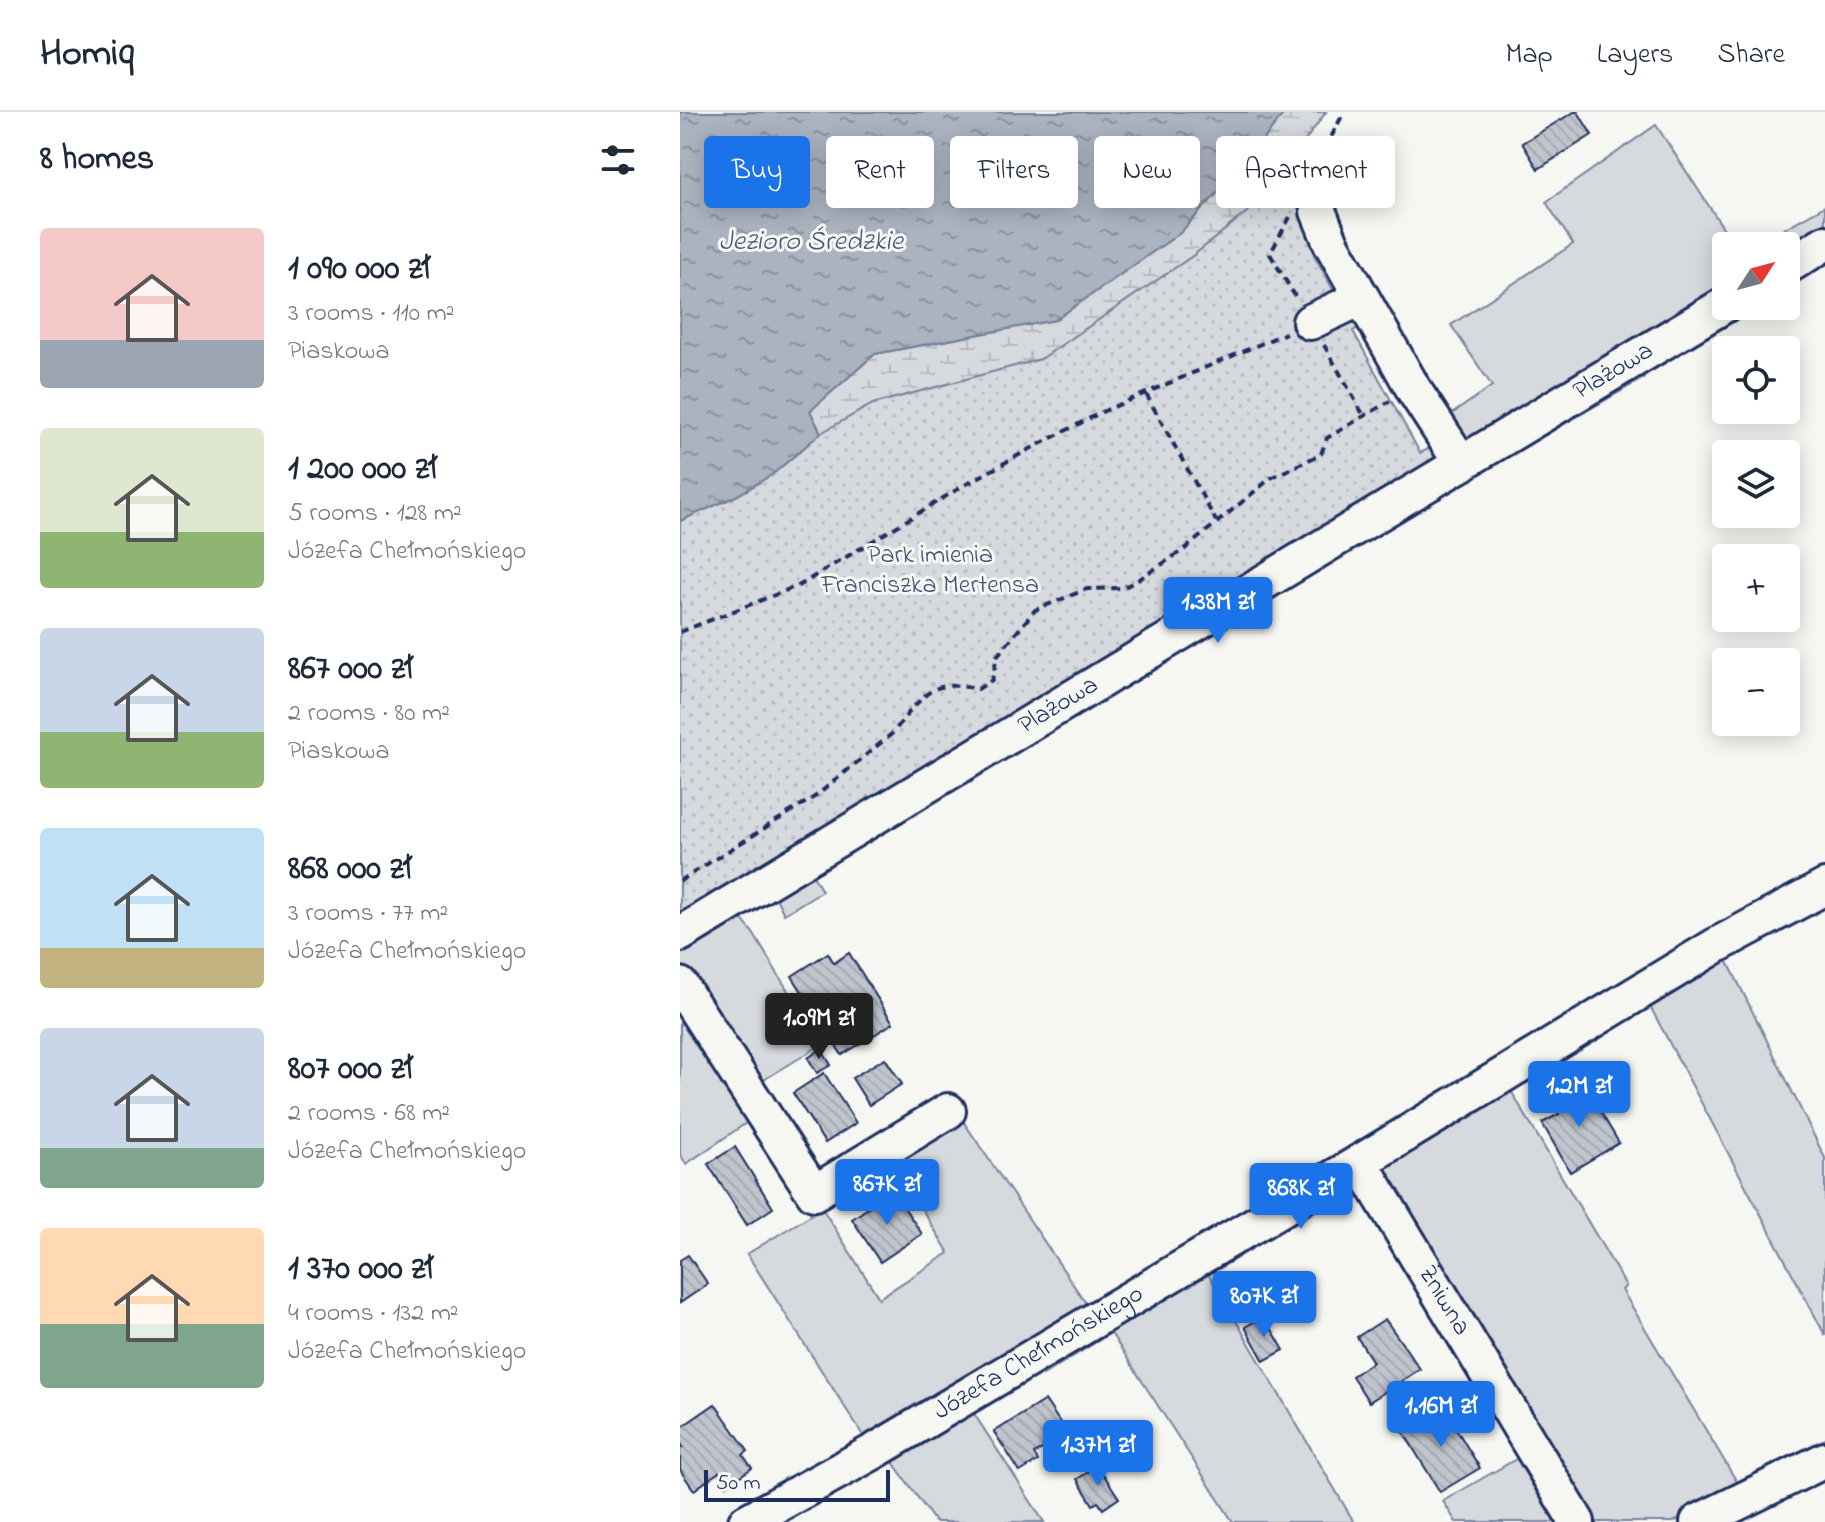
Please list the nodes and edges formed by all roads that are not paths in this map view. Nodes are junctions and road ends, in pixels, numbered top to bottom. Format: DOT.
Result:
graph roads {
  1 [pos="1318,208"];
  2 [pos="1825,243"];
  3 [pos="1800,258"];
  4 [pos="1361,298"];
  5 [pos="1712,312"];
  6 [pos="1310,322"];
  7 [pos="1462,464"];
  8 [pos="1825,887"];
  9 [pos="680,934"];
  10 [pos="680,985"];
  11 [pos="948,1111"];
  12 [pos="1360,1162"];
  13 [pos="1825,1460"];
  14 [pos="746,1522"];
  15 [pos="1577,1522"];
  16 [pos="1698,1522"];
  1 -- 4 [label="street"];
  2 -- 3 [label="street"];
  4 -- 6 [label="street"];
  4 -- 7 [label="street"];
  5 -- 7 [label="street, Plażowa"];
  7 -- 9 [label="street, Plażowa"];
  8 -- 12 [label="street, Józefa Chełmońskiego"];
  10 -- 11 [label="street"];
  12 -- 14 [label="street, Józefa Chełmońskiego"];
  12 -- 15 [label="street, Żniwna"];
  13 -- 16 [label="street"];
}
